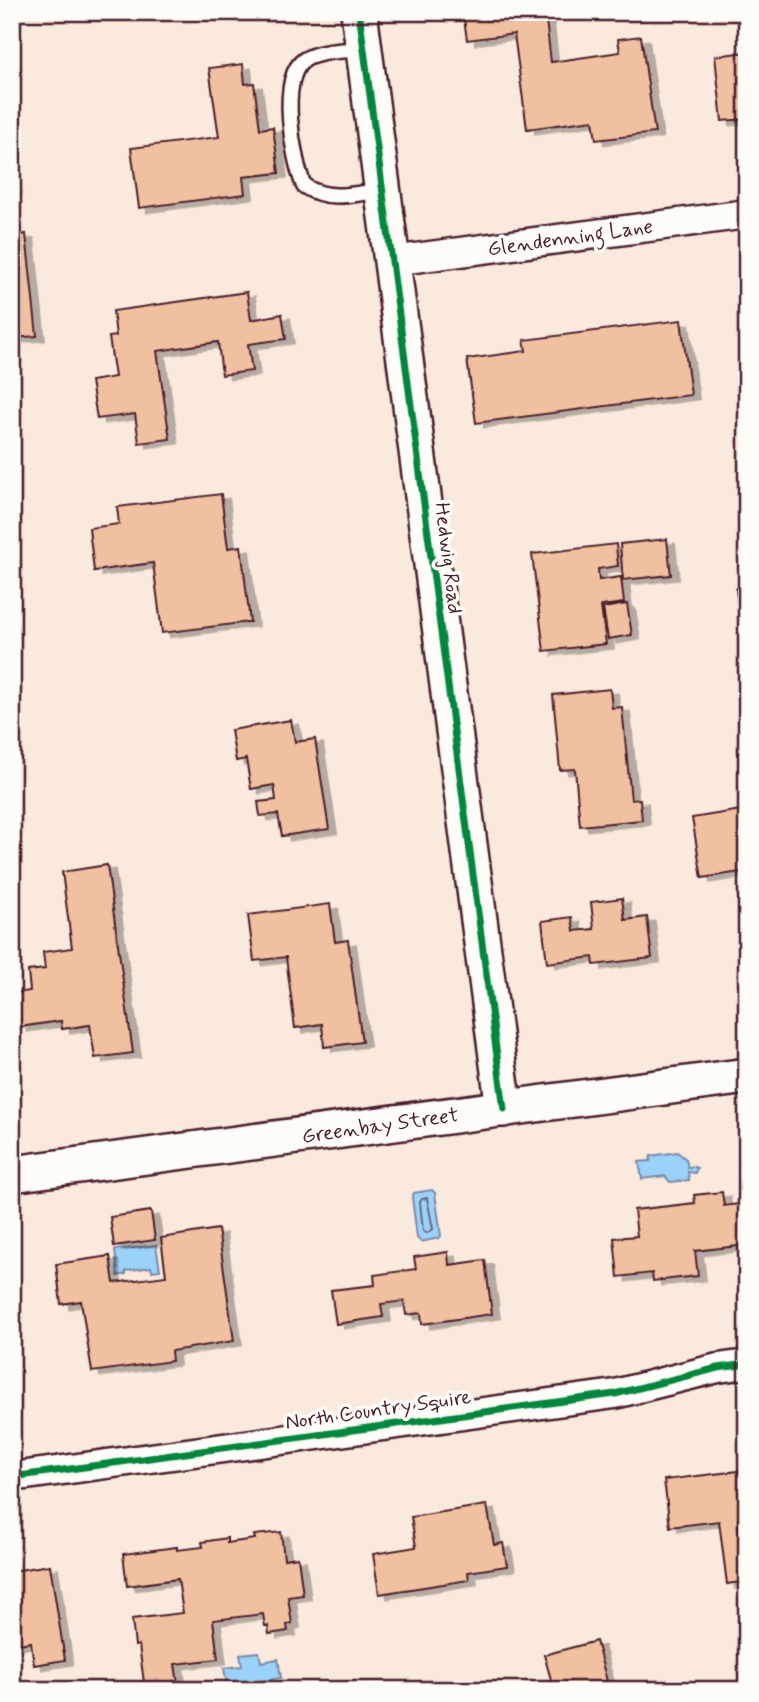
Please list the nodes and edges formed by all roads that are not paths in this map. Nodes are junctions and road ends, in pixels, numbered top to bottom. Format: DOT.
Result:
graph roads {
  1 [pos="359,12"];
  2 [pos="363,49"];
  3 [pos="383,190"];
  4 [pos="747,214"];
  5 [pos="392,261"];
  6 [pos="747,1076"];
  7 [pos="504,1108"];
  8 [pos="12,1174"];
  9 [pos="747,1364"];
  10 [pos="12,1477"];
  1 -- 2 [label="street, Hedwig Road"];
  2 -- 3 [label="street, Hedwig Road"];
  2 -- 3 [label="lane"];
  3 -- 5 [label="street, Hedwig Road"];
  4 -- 5 [label="street, Glendenning Lane"];
  5 -- 7 [label="street, Hedwig Road"];
  6 -- 7 [label="street, Greenbay Street"];
  7 -- 8 [label="street, Greenbay Street"];
  9 -- 10 [label="street, North Country Squire"];
}
